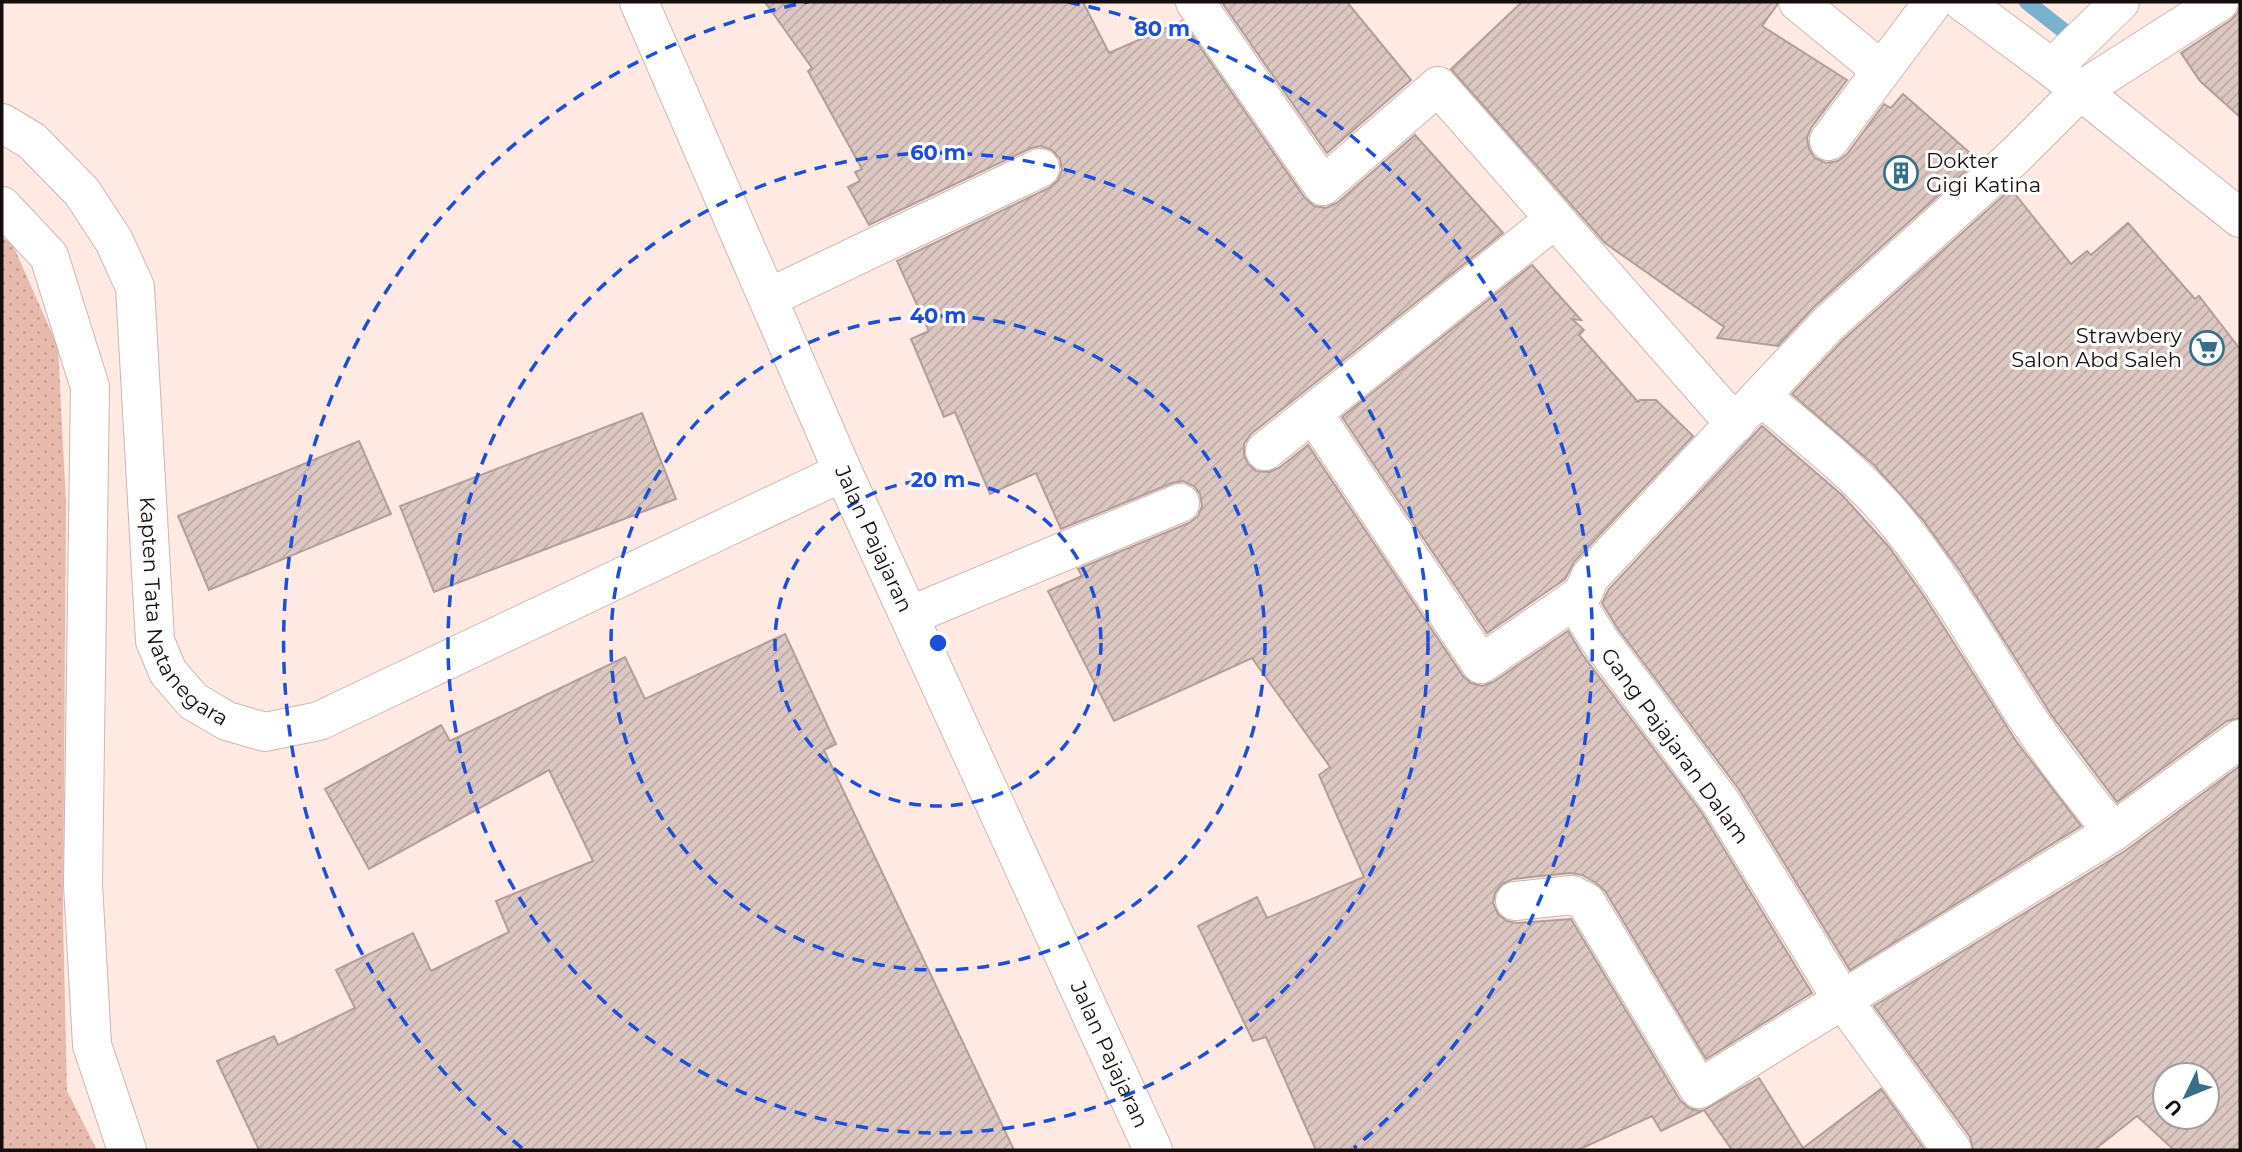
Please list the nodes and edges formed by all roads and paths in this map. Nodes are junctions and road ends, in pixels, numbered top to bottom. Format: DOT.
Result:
graph roads {
  1 [pos="639,2"];
  2 [pos="1195,2"];
  3 [pos="1798,2"];
  4 [pos="1933,2"];
  5 [pos="1964,2"];
  6 [pos="2119,2"];
  7 [pos="2220,2"];
  8 [pos="1881,70"];
  9 [pos="2066,79"];
  10 [pos="2,122"];
  11 [pos="1829,141"];
  12 [pos="1040,168"];
  13 [pos="2,206"];
  14 [pos="2240,218"];
  15 [pos="1555,219"];
  16 [pos="768,298"];
  17 [pos="1761,396"];
  18 [pos="1313,412"];
  19 [pos="1735,424"];
  20 [pos="1265,451"];
  21 [pos="843,472"];
  22 [pos="1180,503"];
  23 [pos="1574,600"];
  24 [pos="909,616"];
  25 [pos="2240,739"];
  26 [pos="2113,832"];
  27 [pos="1515,901"];
  28 [pos="1842,999"];
  29 [pos="127,1150"];
  30 [pos="1153,1150"];
  31 [pos="1952,1150"];
  1 -- 16 [label="main road, Jalan Pajajaran"];
  2 -- 15 [label="main road"];
  3 -- 8 [label="main road"];
  4 -- 8 [label="main road"];
  5 -- 9 [label="main road"];
  6 -- 9 [label="main road"];
  7 -- 9 [label="main road"];
  8 -- 11 [label="main road"];
  9 -- 14 [label="main road"];
  9 -- 17 [label="main road"];
  10 -- 21 [label="main road, Kapten Tata Natanegara"];
  12 -- 16 [label="main road"];
  13 -- 29 [label="main road"];
  15 -- 18 [label="main road"];
  15 -- 19 [label="main road"];
  16 -- 21 [label="main road, Jalan Pajajaran"];
  17 -- 19 [label="main road"];
  17 -- 26 [label="main road"];
  18 -- 20 [label="main road"];
  18 -- 23 [label="main road"];
  19 -- 23 [label="main road"];
  21 -- 24 [label="main road, Jalan Pajajaran"];
  22 -- 24 [label="main road"];
  23 -- 28 [label="main road, Gang Pajajaran Dalam"];
  24 -- 30 [label="main road, Jalan Pajajaran"];
  25 -- 26 [label="main road"];
  26 -- 28 [label="main road"];
  27 -- 28 [label="main road"];
  28 -- 31 [label="main road, Gang Pajajaran Dalam"];
}
